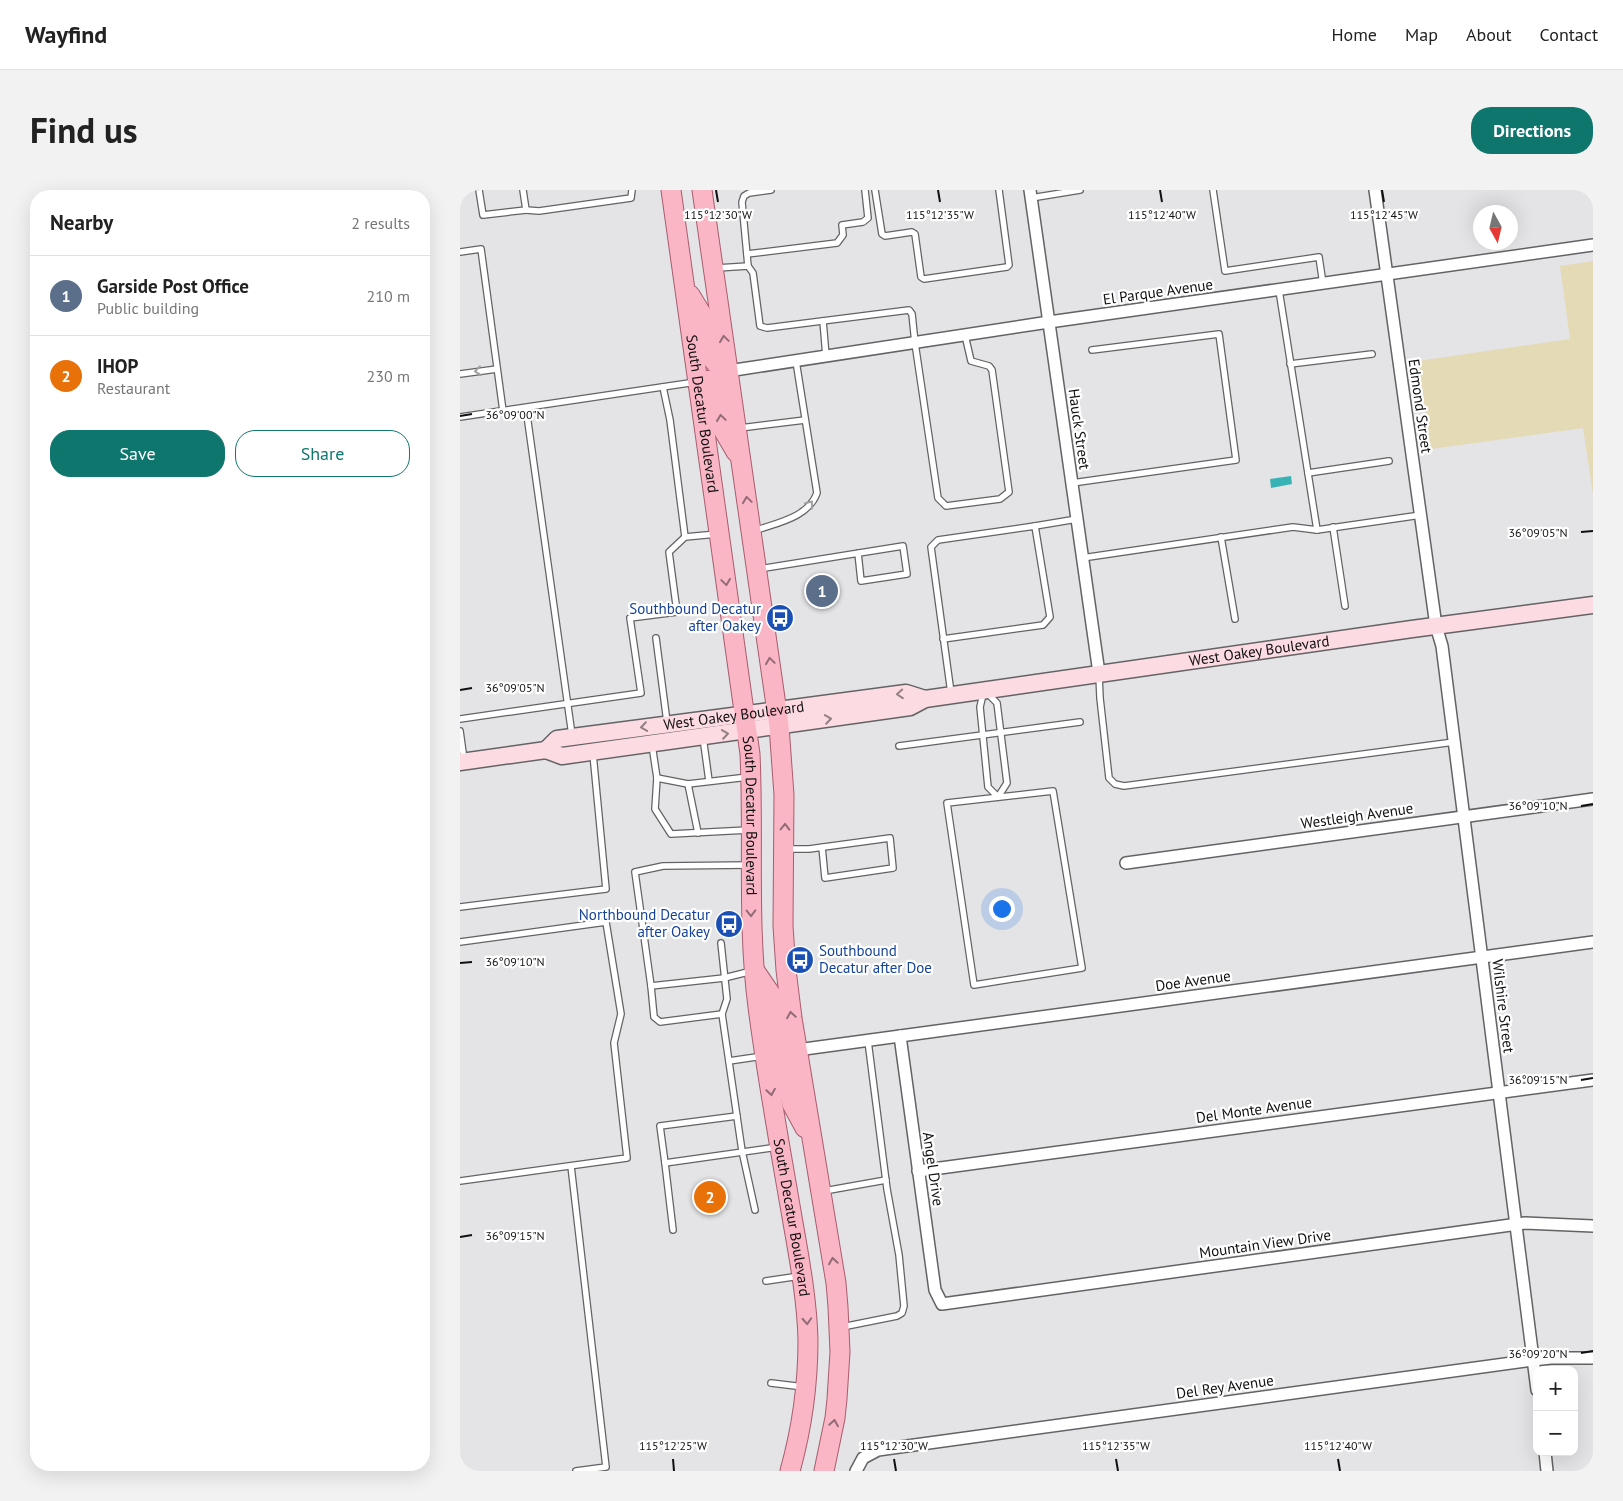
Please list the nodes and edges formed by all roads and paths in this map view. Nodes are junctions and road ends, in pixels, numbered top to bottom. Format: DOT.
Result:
graph roads {
  1 [pos="479,190"];
  2 [pos="523,190"];
  3 [pos="632,190"];
  4 [pos="671,190"];
  5 [pos="702,190"];
  6 [pos="771,190"];
  7 [pos="865,190"];
  8 [pos="875,190"];
  9 [pos="999,190"];
  10 [pos="1080,190"];
  11 [pos="1214,190"];
  12 [pos="1375,190"];
  13 [pos="1063,191"];
  14 [pos="1030,194"];
  15 [pos="526,210"];
  16 [pos="1593,245"];
  17 [pos="460,252"];
  18 [pos="747,254"];
  19 [pos="748,266"];
  20 [pos="714,269"];
  21 [pos="1386,275"];
  22 [pos="1323,284"];
  23 [pos="685,287"];
  24 [pos="1278,290"];
  25 [pos="823,321"];
  26 [pos="1049,322"];
  27 [pos="965,335"];
  28 [pos="915,343"];
  29 [pos="1092,350"];
  30 [pos="1372,354"];
  31 [pos="826,356"];
  32 [pos="796,361"];
  33 [pos="1290,364"];
  34 [pos="497,369"];
  35 [pos="728,371"];
  36 [pos="460,374"];
  37 [pos="698,382"];
  38 [pos="663,387"];
  39 [pos="526,408"];
  40 [pos="503,411"];
  41 [pos="460,417"];
  42 [pos="805,420"];
  43 [pos="737,429"];
  44 [pos="1389,461"];
  45 [pos="741,462"];
  46 [pos="1308,473"];
  47 [pos="1072,483"];
  48 [pos="1420,515"];
  49 [pos="1077,519"];
  50 [pos="1035,526"];
  51 [pos="1333,528"];
  52 [pos="1317,530"];
  53 [pos="752,532"];
  54 [pos="720,534"];
  55 [pos="686,537"];
  56 [pos="1221,538"];
  57 [pos="858,553"];
  58 [pos="1082,558"];
  59 [pos="757,570"];
  60 [pos="1593,605"];
  61 [pos="1345,606"];
  62 [pos="1235,619"];
  63 [pos="1436,626"];
  64 [pos="656,638"];
  65 [pos="943,639"];
  66 [pos="1099,673"];
  67 [pos="984,690"];
  68 [pos="951,695"];
  69 [pos="568,704"];
  70 [pos="778,718"];
  71 [pos="460,719"];
  72 [pos="746,722"];
  73 [pos="1080,722"];
  74 [pos="667,724"];
  75 [pos="460,731"];
  76 [pos="1000,732"];
  77 [pos="982,735"];
  78 [pos="703,736"];
  79 [pos="572,737"];
  80 [pos="1454,742"];
  81 [pos="651,744"];
  82 [pos="899,746"];
  83 [pos="546,750"];
  84 [pos="592,751"];
  85 [pos="462,762"];
  86 [pos="751,777"];
  87 [pos="657,778"];
  88 [pos="709,782"];
  89 [pos="688,784"];
  90 [pos="998,797"];
  91 [pos="1593,799"];
  92 [pos="1464,816"];
  93 [pos="752,829"];
  94 [pos="698,833"];
  95 [pos="822,847"];
  96 [pos="784,849"];
  97 [pos="1126,863"];
  98 [pos="752,865"];
  99 [pos="460,908"];
  100 [pos="460,942"];
  101 [pos="1593,942"];
  102 [pos="721,943"];
  103 [pos="1482,956"];
  104 [pos="754,970"];
  105 [pos="724,978"];
  106 [pos="651,986"];
  107 [pos="722,1014"];
  108 [pos="900,1036"];
  109 [pos="868,1041"];
  110 [pos="797,1050"];
  111 [pos="765,1056"];
  112 [pos="729,1061"];
  113 [pos="1593,1080"];
  114 [pos="1499,1092"];
  115 [pos="738,1116"];
  116 [pos="812,1140"];
  117 [pos="780,1147"];
  118 [pos="742,1151"];
  119 [pos="665,1163"];
  120 [pos="571,1166"];
  121 [pos="918,1171"];
  122 [pos="886,1180"];
  123 [pos="460,1181"];
  124 [pos="821,1192"];
  125 [pos="755,1210"];
  126 [pos="1516,1224"];
  127 [pos="1593,1226"];
  128 [pos="673,1230"];
  129 [pos="802,1275"];
  130 [pos="766,1281"];
  131 [pos="942,1304"];
  132 [pos="839,1328"];
  133 [pos="1593,1358"];
  134 [pos="1533,1360"];
  135 [pos="1534,1366"];
  136 [pos="772,1383"];
  137 [pos="806,1387"];
  138 [pos="1545,1456"];
  139 [pos="576,1471"];
  140 [pos="790,1471"];
  141 [pos="824,1471"];
  142 [pos="856,1471"];
  143 [pos="1547,1471"];
  1 -- 15 [label="lane"];
  2 -- 15 [label="lane"];
  3 -- 15 [label="lane"];
  4 -- 23 [label="main road, South Decatur Boulevard"];
  5 -- 20 [label="main road, South Decatur Boulevard"];
  6 -- 18 [label="lane"];
  7 -- 18 [label="lane"];
  8 -- 9 [label="lane"];
  10 -- 13 [label="lane"];
  11 -- 22 [label="lane"];
  12 -- 21 [label="street, Edmond Street"];
  13 -- 14 [label="lane"];
  14 -- 26 [label="street, Hauck Street"];
  16 -- 21 [label="street, El Parque Avenue"];
  17 -- 34 [label="lane"];
  18 -- 19 [label="lane"];
  19 -- 20 [label="lane"];
  19 -- 25 [label="lane"];
  35 -- 20 [label="main road, South Decatur Boulevard, one-way"];
  21 -- 22 [label="street, El Parque Avenue"];
  21 -- 48 [label="street, Edmond Street"];
  22 -- 24 [label="street, El Parque Avenue"];
  23 -- 35 [label="main road"];
  23 -- 37 [label="main road, South Decatur Boulevard"];
  24 -- 26 [label="street, El Parque Avenue"];
  24 -- 33 [label="lane"];
  25 -- 28 [label="lane"];
  25 -- 31 [label="lane"];
  26 -- 27 [label="street, El Parque Avenue"];
  26 -- 47 [label="street, Hauck Street"];
  27 -- 28 [label="street, El Parque Avenue"];
  27 -- 28 [label="lane"];
  28 -- 31 [label="street, El Parque Avenue"];
  29 -- 47 [label="lane"];
  30 -- 33 [label="lane"];
  31 -- 32 [label="street, El Parque Avenue"];
  32 -- 35 [label="street, El Parque Avenue"];
  32 -- 42 [label="lane"];
  33 -- 46 [label="lane"];
  34 -- 36 [label="lane, one-way"];
  34 -- 40 [label="lane"];
  35 -- 43 [label="main road, South Decatur Boulevard"];
  37 -- 38 [label="lane"];
  45 -- 37 [label="main road, one-way"];
  37 -- 54 [label="main road, South Decatur Boulevard"];
  38 -- 39 [label="lane"];
  38 -- 55 [label="lane"];
  39 -- 40 [label="lane"];
  39 -- 69 [label="lane"];
  40 -- 41 [label="lane"];
  42 -- 43 [label="lane"];
  53 -- 42 [label="lane, one-way"];
  43 -- 45 [label="main road, South Decatur Boulevard"];
  44 -- 46 [label="lane"];
  53 -- 45 [label="main road, South Decatur Boulevard, one-way"];
  46 -- 52 [label="lane"];
  47 -- 49 [label="street, Hauck Street"];
  48 -- 51 [label="lane"];
  48 -- 63 [label="street, Edmond Street"];
  49 -- 50 [label="lane"];
  49 -- 58 [label="street, Hauck Street"];
  50 -- 65 [label="lane"];
  50 -- 65 [label="lane"];
  51 -- 52 [label="lane"];
  51 -- 61 [label="lane"];
  52 -- 56 [label="lane"];
  53 -- 59 [label="main road, South Decatur Boulevard"];
  54 -- 55 [label="lane"];
  54 -- 72 [label="main road, South Decatur Boulevard, one-way"];
  55 -- 69 [label="lane"];
  56 -- 58 [label="lane"];
  56 -- 62 [label="lane"];
  57 -- 57 [label="lane"];
  57 -- 59 [label="lane"];
  58 -- 66 [label="street, Hauck Street"];
  70 -- 59 [label="main road, South Decatur Boulevard, one-way"];
  60 -- 63 [label="main road, West Oakey Boulevard"];
  63 -- 66 [label="main road, West Oakey Boulevard"];
  63 -- 80 [label="street, Wilshire Street"];
  64 -- 74 [label="lane"];
  65 -- 68 [label="lane"];
  66 -- 67 [label="main road, West Oakey Boulevard"];
  66 -- 80 [label="lane"];
  67 -- 68 [label="main road, West Oakey Boulevard"];
  67 -- 76 [label="lane"];
  67 -- 77 [label="lane"];
  68 -- 70 [label="main road, West Oakey Boulevard"];
  69 -- 71 [label="lane"];
  69 -- 79 [label="lane"];
  70 -- 72 [label="main road, West Oakey Boulevard"];
  96 -- 70 [label="main road, South Decatur Boulevard, one-way"];
  72 -- 74 [label="main road, West Oakey Boulevard"];
  78 -- 72 [label="main road, West Oakey Boulevard, one-way"];
  72 -- 86 [label="main road, South Decatur Boulevard"];
  73 -- 76 [label="lane"];
  74 -- 79 [label="main road, West Oakey Boulevard, one-way"];
  75 -- 85 [label="lane"];
  76 -- 77 [label="lane"];
  76 -- 90 [label="lane"];
  77 -- 82 [label="lane"];
  77 -- 90 [label="lane"];
  78 -- 81 [label="main road, West Oakey Boulevard"];
  78 -- 88 [label="lane"];
  79 -- 83 [label="main road, West Oakey Boulevard"];
  80 -- 92 [label="street, Wilshire Street"];
  81 -- 84 [label="main road, West Oakey Boulevard"];
  81 -- 87 [label="lane"];
  83 -- 84 [label="main road, West Oakey Boulevard"];
  83 -- 85 [label="main road, West Oakey Boulevard"];
  84 -- 99 [label="lane"];
  86 -- 88 [label="lane"];
  86 -- 93 [label="main road, South Decatur Boulevard"];
  87 -- 89 [label="lane"];
  87 -- 94 [label="lane"];
  88 -- 89 [label="lane"];
  89 -- 94 [label="lane"];
  90 -- 90 [label="lane"];
  91 -- 92 [label="street, Westleigh Avenue"];
  92 -- 97 [label="street, Westleigh Avenue"];
  92 -- 103 [label="street, Wilshire Street"];
  93 -- 94 [label="lane"];
  93 -- 98 [label="main road, South Decatur Boulevard"];
  95 -- 95 [label="lane"];
  95 -- 96 [label="lane"];
  110 -- 96 [label="main road, South Decatur Boulevard, one-way"];
  98 -- 104 [label="main road, South Decatur Boulevard, one-way"];
  98 -- 106 [label="lane"];
  100 -- 120 [label="lane"];
  101 -- 103 [label="street, Doe Avenue"];
  102 -- 105 [label="lane"];
  103 -- 108 [label="street, Doe Avenue"];
  103 -- 114 [label="street, Wilshire Street"];
  104 -- 105 [label="lane"];
  104 -- 110 [label="main road"];
  104 -- 111 [label="main road, South Decatur Boulevard"];
  105 -- 106 [label="lane"];
  105 -- 107 [label="lane"];
  106 -- 107 [label="lane"];
  107 -- 112 [label="lane"];
  108 -- 109 [label="street, Doe Avenue"];
  108 -- 121 [label="street, Angel Drive"];
  109 -- 110 [label="street, Doe Avenue"];
  109 -- 122 [label="lane"];
  110 -- 116 [label="main road, South Decatur Boulevard"];
  111 -- 112 [label="lane"];
  111 -- 116 [label="main road"];
  111 -- 117 [label="main road, South Decatur Boulevard, one-way"];
  112 -- 115 [label="lane"];
  113 -- 114 [label="street, Del Monte Avenue"];
  114 -- 121 [label="street, Del Monte Avenue"];
  114 -- 126 [label="street, Wilshire Street"];
  115 -- 118 [label="lane"];
  115 -- 119 [label="lane"];
  116 -- 124 [label="main road, South Decatur Boulevard"];
  117 -- 118 [label="lane"];
  117 -- 129 [label="main road, South Decatur Boulevard"];
  118 -- 119 [label="lane"];
  118 -- 125 [label="lane"];
  119 -- 128 [label="lane"];
  120 -- 123 [label="lane"];
  120 -- 139 [label="lane"];
  121 -- 131 [label="street, Angel Drive"];
  122 -- 124 [label="lane"];
  122 -- 132 [label="lane"];
  132 -- 124 [label="main road, South Decatur Boulevard, one-way"];
  126 -- 127 [label="street, Mountain View Drive"];
  126 -- 131 [label="street, Mountain View Drive"];
  126 -- 134 [label="street, Wilshire Street"];
  129 -- 130 [label="lane"];
  129 -- 137 [label="main road, South Decatur Boulevard, one-way"];
  141 -- 132 [label="main road, South Decatur Boulevard, one-way"];
  133 -- 134 [label="street, Del Rey Avenue"];
  134 -- 135 [label="street, Wilshire Street"];
  134 -- 142 [label="street, Del Rey Avenue"];
  136 -- 137 [label="lane"];
  137 -- 140 [label="main road, South Decatur Boulevard"];
  138 -- 143 [label="street"];
}
